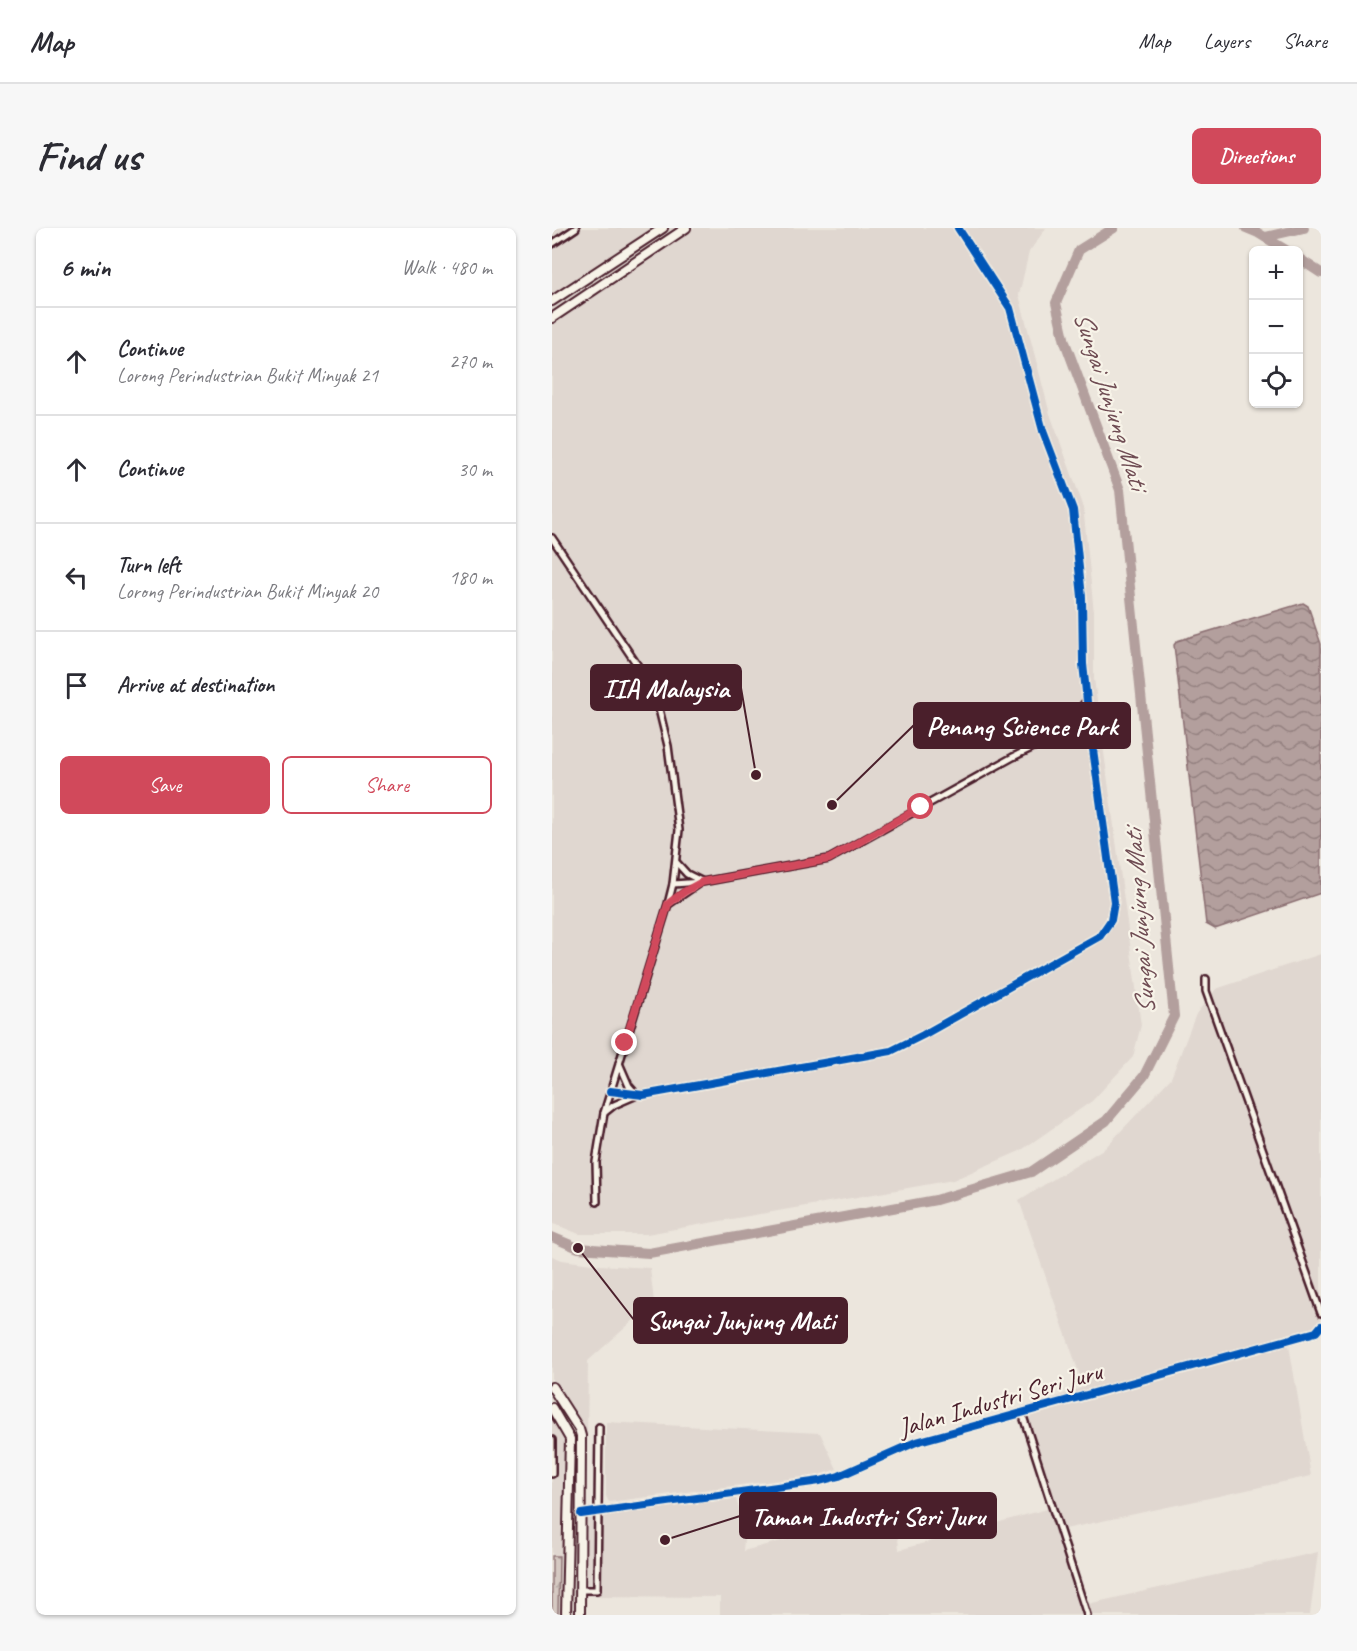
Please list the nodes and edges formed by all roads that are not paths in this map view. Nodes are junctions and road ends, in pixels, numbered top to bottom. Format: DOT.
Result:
graph roads {
  1 [pos="576,228"];
  2 [pos="663,228"];
  3 [pos="686,228"];
  4 [pos="958,228"];
  5 [pos="552,244"];
  6 [pos="552,301"];
  7 [pos="552,318"];
  8 [pos="552,538"];
  9 [pos="1087,699"];
  10 [pos="1089,720"];
  11 [pos="1066,730"];
  12 [pos="1092,743"];
  13 [pos="676,862"];
  14 [pos="702,882"];
  15 [pos="673,884"];
  16 [pos="668,904"];
  17 [pos="1206,979"];
  18 [pos="619,1062"];
  19 [pos="610,1091"];
  20 [pos="637,1095"];
  21 [pos="604,1113"];
  22 [pos="597,1202"];
  23 [pos="1321,1313"];
  24 [pos="1321,1326"];
  25 [pos="552,1387"];
  26 [pos="552,1408"];
  27 [pos="1022,1413"];
  28 [pos="599,1427"];
  29 [pos="552,1440"];
  30 [pos="552,1474"];
  31 [pos="598,1512"];
  32 [pos="581,1514"];
  33 [pos="580,1590"];
  34 [pos="566,1615"];
  35 [pos="580,1615"];
  36 [pos="1087,1615"];
  1 -- 5 [label="street"];
  2 -- 6 [label="street"];
  3 -- 7 [label="street"];
  4 -- 9 [label="street"];
  8 -- 13 [label="street"];
  9 -- 10 [label="street"];
  9 -- 11 [label="street"];
  10 -- 11 [label="street"];
  10 -- 12 [label="street"];
  11 -- 12 [label="street"];
  11 -- 14 [label="street"];
  12 -- 20 [label="street"];
  13 -- 14 [label="street"];
  13 -- 15 [label="street"];
  14 -- 15 [label="street"];
  14 -- 16 [label="street"];
  15 -- 16 [label="street"];
  16 -- 18 [label="street"];
  17 -- 23 [label="street"];
  18 -- 19 [label="street"];
  18 -- 20 [label="street"];
  19 -- 20 [label="street"];
  19 -- 21 [label="street"];
  20 -- 21 [label="street"];
  21 -- 22 [label="street"];
  24 -- 27 [label="street, Jalan Industri Seri Juru"];
  25 -- 32 [label="street"];
  26 -- 34 [label="street"];
  27 -- 31 [label="street, Jalan Industri Seri Juru"];
  27 -- 36 [label="street"];
  28 -- 31 [label="street"];
  29 -- 30 [label="street"];
  31 -- 32 [label="street, Jalan Industri Seri Juru"];
  31 -- 33 [label="street"];
  32 -- 33 [label="street"];
  33 -- 35 [label="street"];
}
